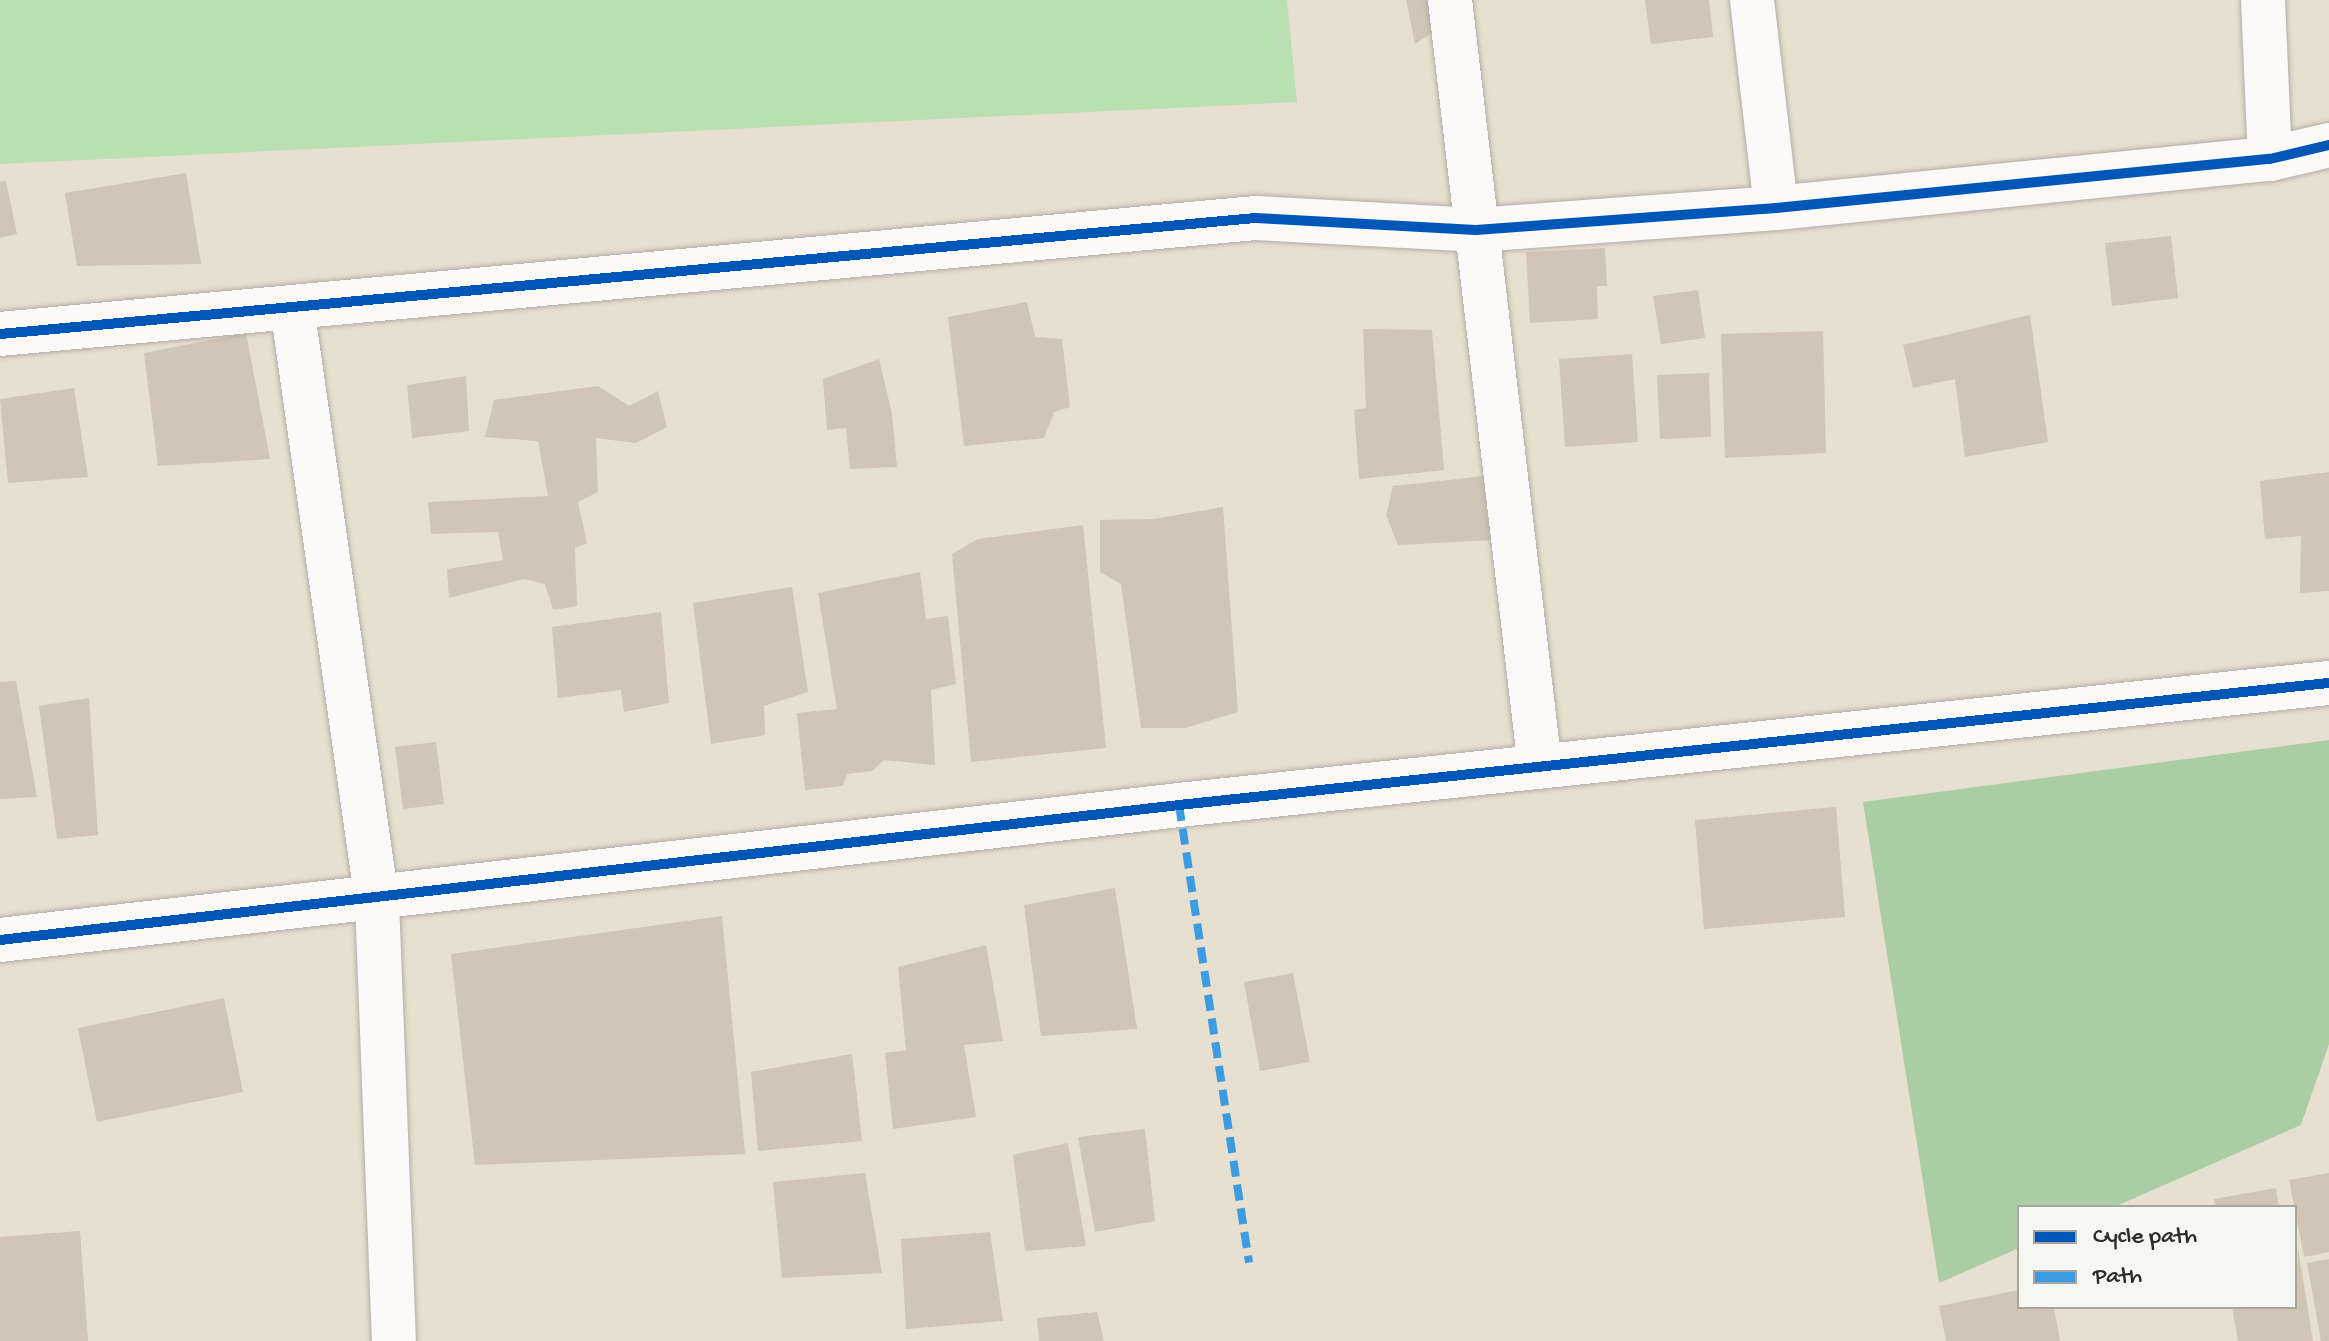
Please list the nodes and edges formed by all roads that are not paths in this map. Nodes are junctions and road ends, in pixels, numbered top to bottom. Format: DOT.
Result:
graph roads {
  1 [pos="1450,0"];
  2 [pos="1752,0"];
  3 [pos="2263,0"];
  4 [pos="2329,145"];
  5 [pos="2270,159"];
  6 [pos="1776,208"];
  7 [pos="1476,230"];
  8 [pos="292,307"];
  9 [pos="0,334"];
  10 [pos="2329,683"];
  11 [pos="1540,767"];
  12 [pos="377,901"];
  13 [pos="0,940"];
  14 [pos="394,1341"];
  1 -- 7 [label="street"];
  2 -- 6 [label="street"];
  3 -- 5 [label="street"];
  4 -- 5 [label="street"];
  5 -- 6 [label="street"];
  6 -- 7 [label="street"];
  7 -- 8 [label="street"];
  7 -- 11 [label="street"];
  8 -- 9 [label="street"];
  8 -- 12 [label="street"];
  10 -- 11 [label="street"];
  11 -- 12 [label="street"];
  12 -- 13 [label="street"];
  12 -- 14 [label="street"];
}
